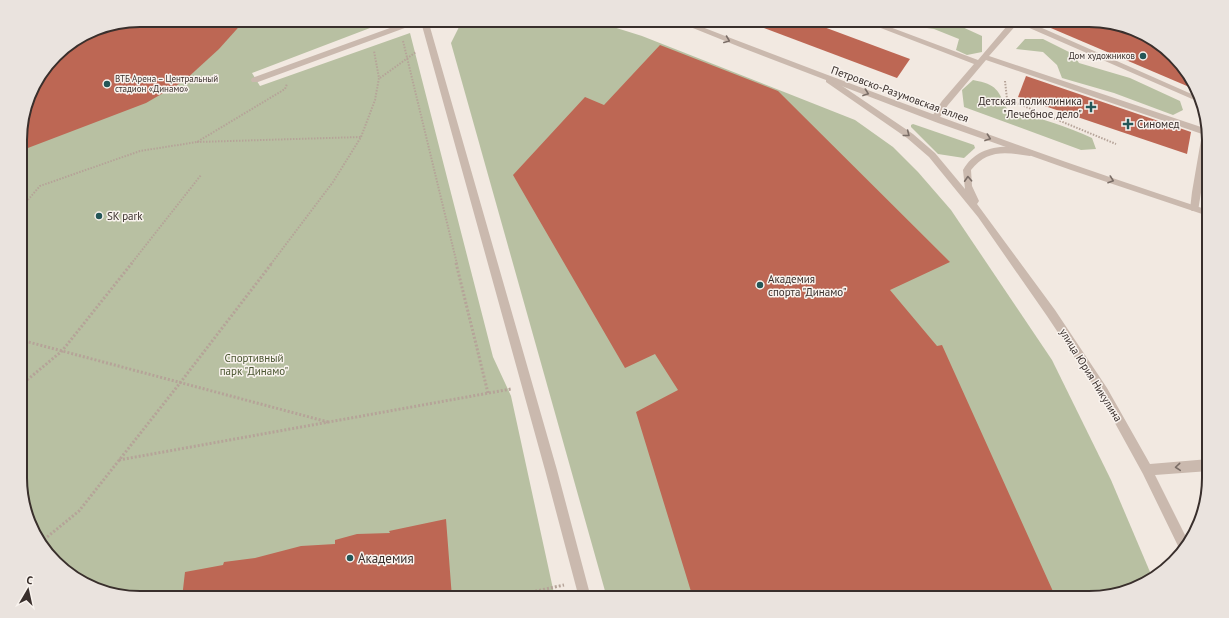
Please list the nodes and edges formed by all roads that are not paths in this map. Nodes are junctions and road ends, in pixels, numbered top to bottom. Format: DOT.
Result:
graph roads {
  1 [pos="399,27"];
  2 [pos="426,27"];
  3 [pos="695,27"];
  4 [pos="885,27"];
  5 [pos="1011,27"];
  6 [pos="1034,27"];
  7 [pos="982,60"];
  8 [pos="255,80"];
  9 [pos="829,80"];
  10 [pos="1193,98"];
  11 [pos="935,118"];
  12 [pos="1201,127"];
  13 [pos="1030,153"];
  14 [pos="1202,167"];
  15 [pos="1195,208"];
  16 [pos="1202,211"];
  17 [pos="981,215"];
  18 [pos="1202,466"];
  19 [pos="1147,470"];
  20 [pos="1182,542"];
  21 [pos="583,591"];
  1 -- 8 [label="street"];
  2 -- 21 [label="street"];
  3 -- 9 [label="street, Петровско-Разумовская аллея, one-way"];
  4 -- 7 [label="street"];
  5 -- 7 [label="street"];
  6 -- 10 [label="street"];
  7 -- 11 [label="street"];
  7 -- 12 [label="street"];
  9 -- 11 [label="street, Петровско-Разумовская аллея, one-way"];
  9 -- 17 [label="street, улица Юрия Никулина, one-way"];
  11 -- 13 [label="street, Петровско-Разумовская аллея, one-way"];
  13 -- 15 [label="street, Петровско-Разумовская аллея, one-way"];
  17 -- 13 [label="street, улица Юрия Никулина, one-way"];
  14 -- 15 [label="street"];
  15 -- 16 [label="street, Петровско-Разумовская аллея"];
  17 -- 19 [label="street, улица Юрия Никулина"];
  18 -- 19 [label="street, one-way"];
  19 -- 20 [label="street, улица Юрия Никулина"];
}
